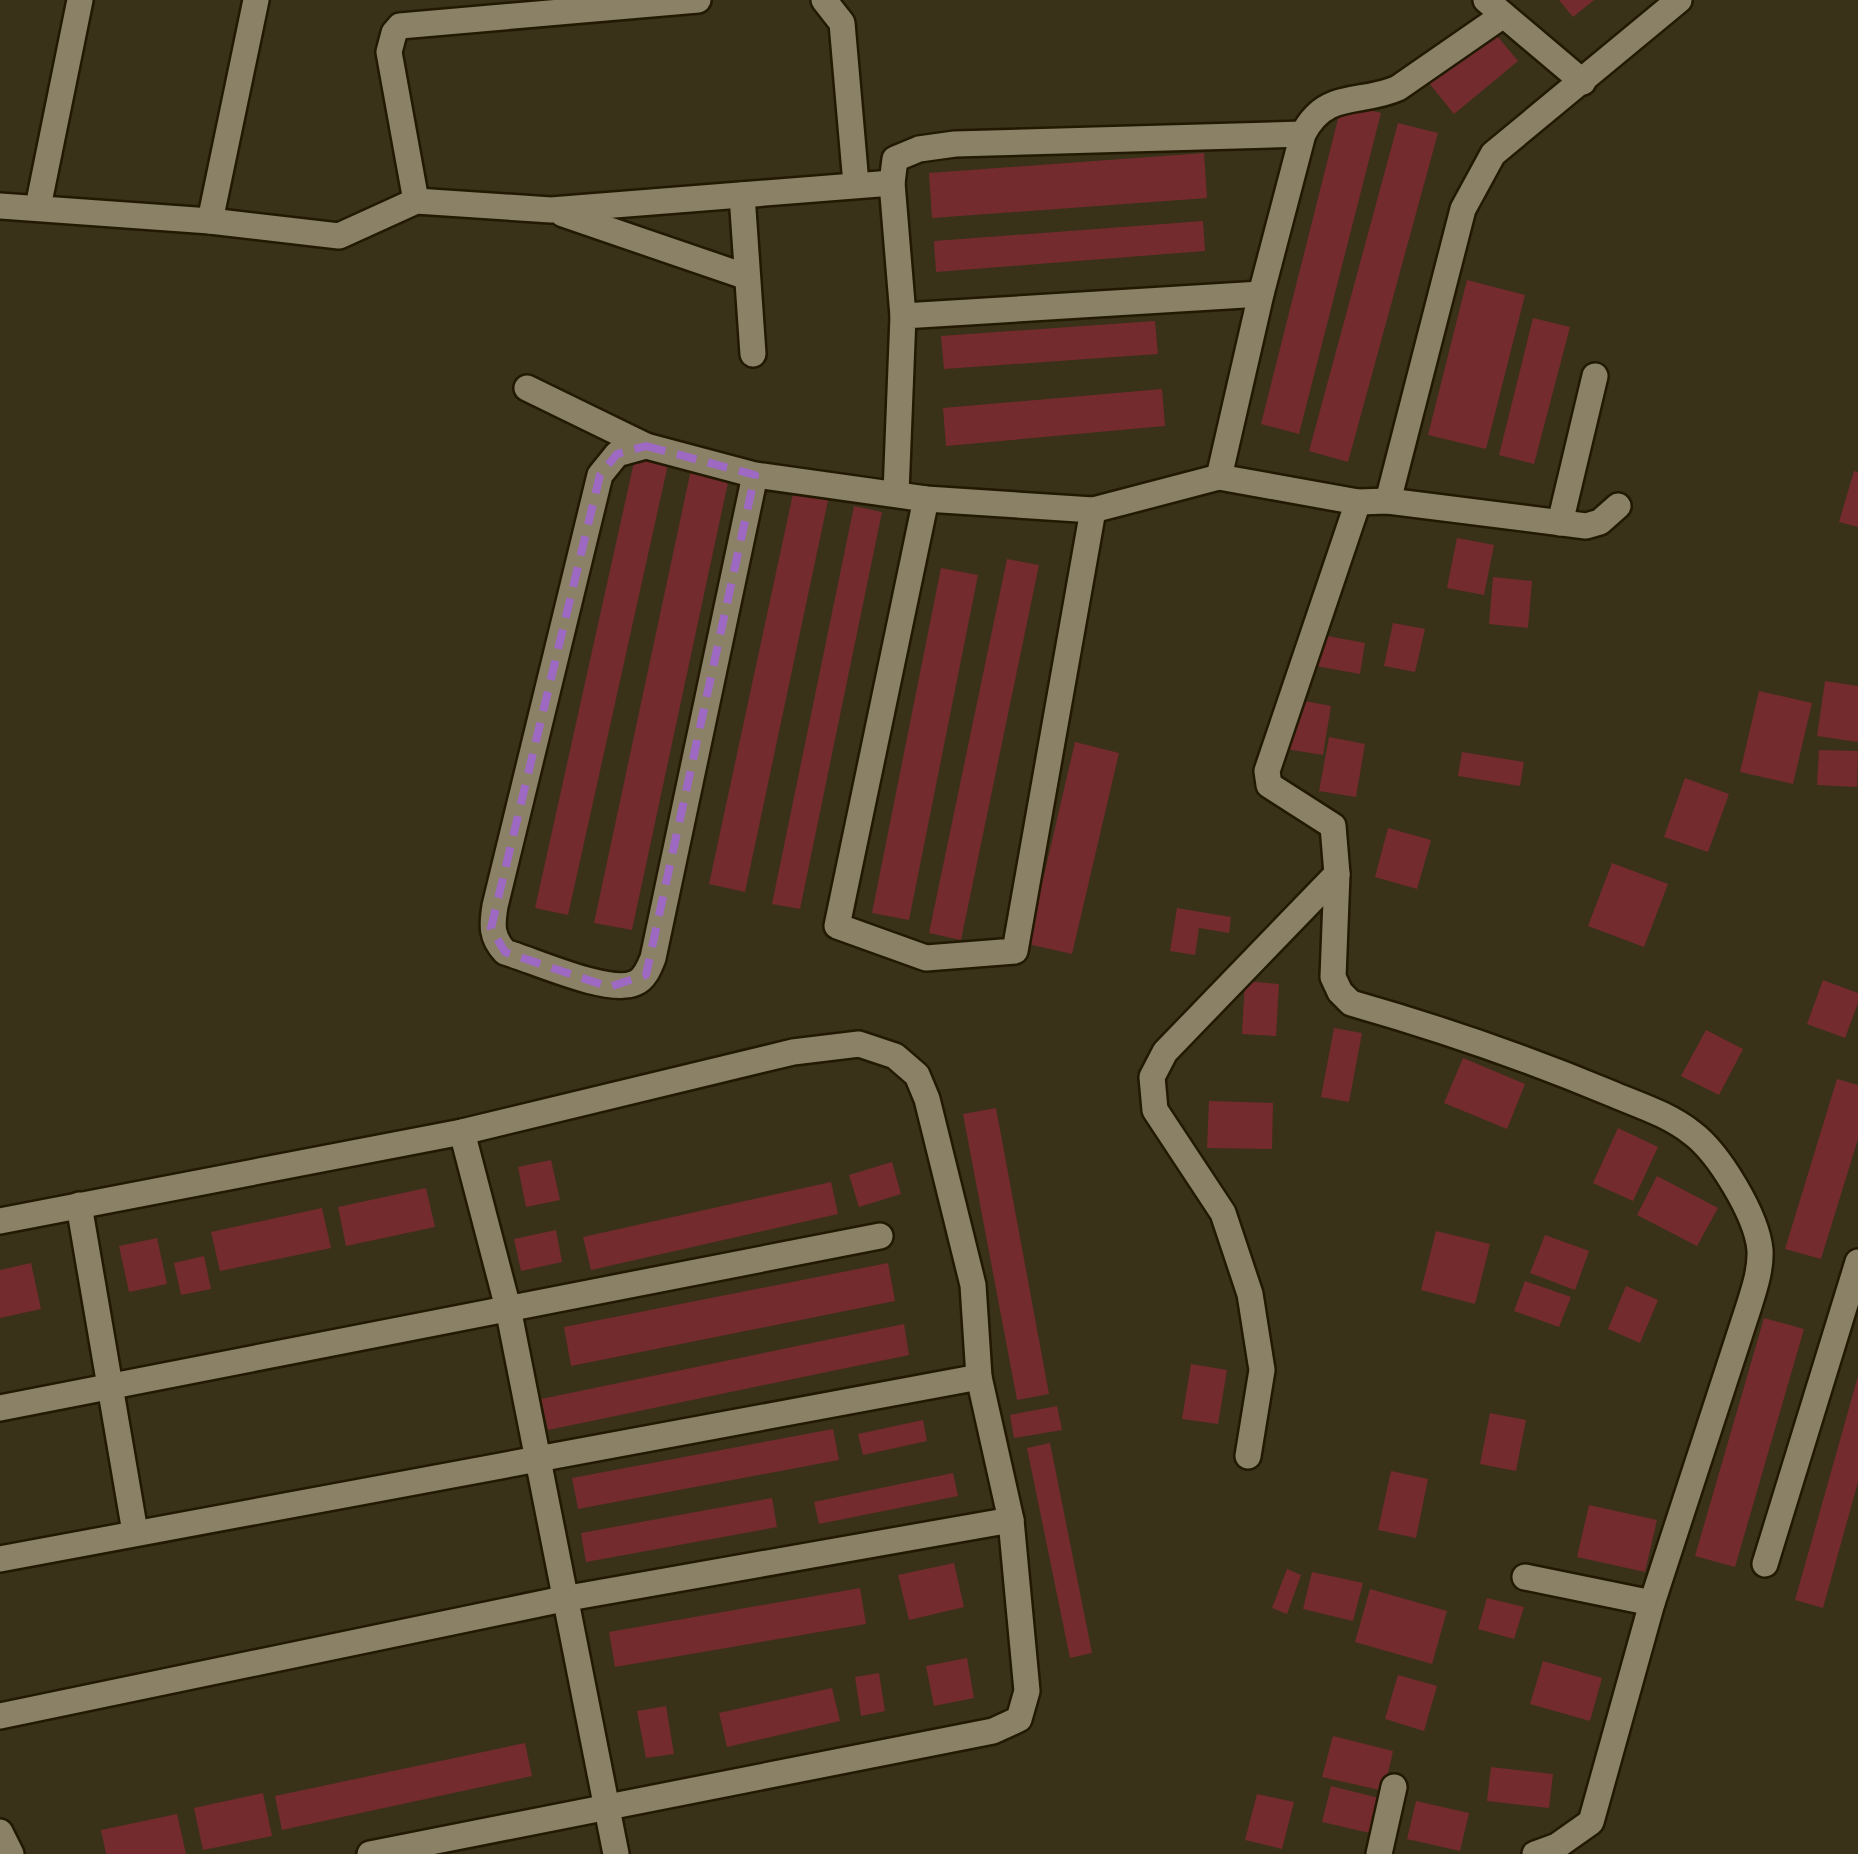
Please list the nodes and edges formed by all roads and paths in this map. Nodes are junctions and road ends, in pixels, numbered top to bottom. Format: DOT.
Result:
graph roads {
  1 [pos="80,0"];
  2 [pos="256,0"];
  3 [pos="698,0"];
  4 [pos="824,0"];
  5 [pos="1680,0"];
  6 [pos="1494,8"];
  7 [pos="1583,82"];
  8 [pos="1302,134"];
  9 [pos="892,183"];
  10 [pos="856,184"];
  11 [pos="742,195"];
  12 [pos="410,204"];
  13 [pos="0,206"];
  14 [pos="38,207"];
  15 [pos="550,210"];
  16 [pos="210,221"];
  17 [pos="747,277"];
  18 [pos="1261,294"];
  19 [pos="903,316"];
  20 [pos="753,354"];
  21 [pos="1595,376"];
  22 [pos="527,388"];
  23 [pos="646,446"];
  24 [pos="756,474"];
  25 [pos="1220,476"];
  26 [pos="896,492"];
  27 [pos="926,499"];
  28 [pos="1388,501"];
  29 [pos="1358,502"];
  30 [pos="1618,506"];
  31 [pos="1093,510"];
  32 [pos="1560,522"];
  33 [pos="1336,874"];
  34 [pos="462,1132"];
  35 [pos="79,1205"];
  36 [pos="0,1221"];
  37 [pos="880,1236"];
  38 [pos="1858,1262"];
  39 [pos="508,1308"];
  40 [pos="1850,1315"];
  41 [pos="979,1377"];
  42 [pos="109,1385"];
  43 [pos="0,1408"];
  44 [pos="1248,1456"];
  45 [pos="539,1458"];
  46 [pos="1011,1520"];
  47 [pos="135,1532"];
  48 [pos="0,1559"];
  49 [pos="1765,1564"];
  50 [pos="1525,1577"];
  51 [pos="563,1599"];
  52 [pos="1652,1603"];
  53 [pos="0,1716"];
  54 [pos="1394,1786"];
  55 [pos="606,1806"];
  56 [pos="0,1832"];
  57 [pos="11,1854"];
  58 [pos="370,1854"];
  59 [pos="616,1854"];
  60 [pos="1379,1854"];
  61 [pos="1535,1854"];
  1 -- 14 [label="street"];
  2 -- 16 [label="street"];
  3 -- 12 [label="street"];
  4 -- 10 [label="street"];
  5 -- 7 [label="street"];
  6 -- 7 [label="street"];
  6 -- 8 [label="street"];
  7 -- 28 [label="street"];
  8 -- 9 [label="street"];
  8 -- 18 [label="street"];
  9 -- 10 [label="street"];
  9 -- 19 [label="street"];
  10 -- 11 [label="street"];
  11 -- 15 [label="street"];
  11 -- 17 [label="street"];
  12 -- 15 [label="street"];
  12 -- 16 [label="street"];
  13 -- 14 [label="street"];
  14 -- 16 [label="street"];
  15 -- 17 [label="street"];
  17 -- 20 [label="street"];
  18 -- 19 [label="street"];
  18 -- 25 [label="street"];
  19 -- 26 [label="street"];
  21 -- 32 [label="street"];
  22 -- 23 [label="street"];
  23 -- 24 [label="street"];
  23 -- 24 [label="street"];
  24 -- 26 [label="street"];
  25 -- 29 [label="street"];
  25 -- 31 [label="street"];
  26 -- 27 [label="street"];
  27 -- 31 [label="street"];
  27 -- 31 [label="street"];
  28 -- 29 [label="street"];
  28 -- 32 [label="street"];
  29 -- 33 [label="street"];
  30 -- 32 [label="street"];
  33 -- 44 [label="street"];
  33 -- 52 [label="street"];
  34 -- 35 [label="street"];
  34 -- 39 [label="street"];
  34 -- 41 [label="street"];
  35 -- 36 [label="street"];
  35 -- 42 [label="street"];
  37 -- 39 [label="street"];
  38 -- 40 [label="street"];
  39 -- 42 [label="street"];
  39 -- 45 [label="street"];
  40 -- 49 [label="street"];
  41 -- 45 [label="street"];
  41 -- 46 [label="street"];
  42 -- 43 [label="street"];
  42 -- 47 [label="street"];
  45 -- 47 [label="street"];
  45 -- 51 [label="street"];
  46 -- 51 [label="street"];
  46 -- 55 [label="street"];
  47 -- 48 [label="street"];
  50 -- 52 [label="street"];
  51 -- 53 [label="street"];
  51 -- 55 [label="street"];
  52 -- 61 [label="street"];
  54 -- 60 [label="street"];
  55 -- 58 [label="street"];
  55 -- 59 [label="street"];
  56 -- 57 [label="street"];
}
